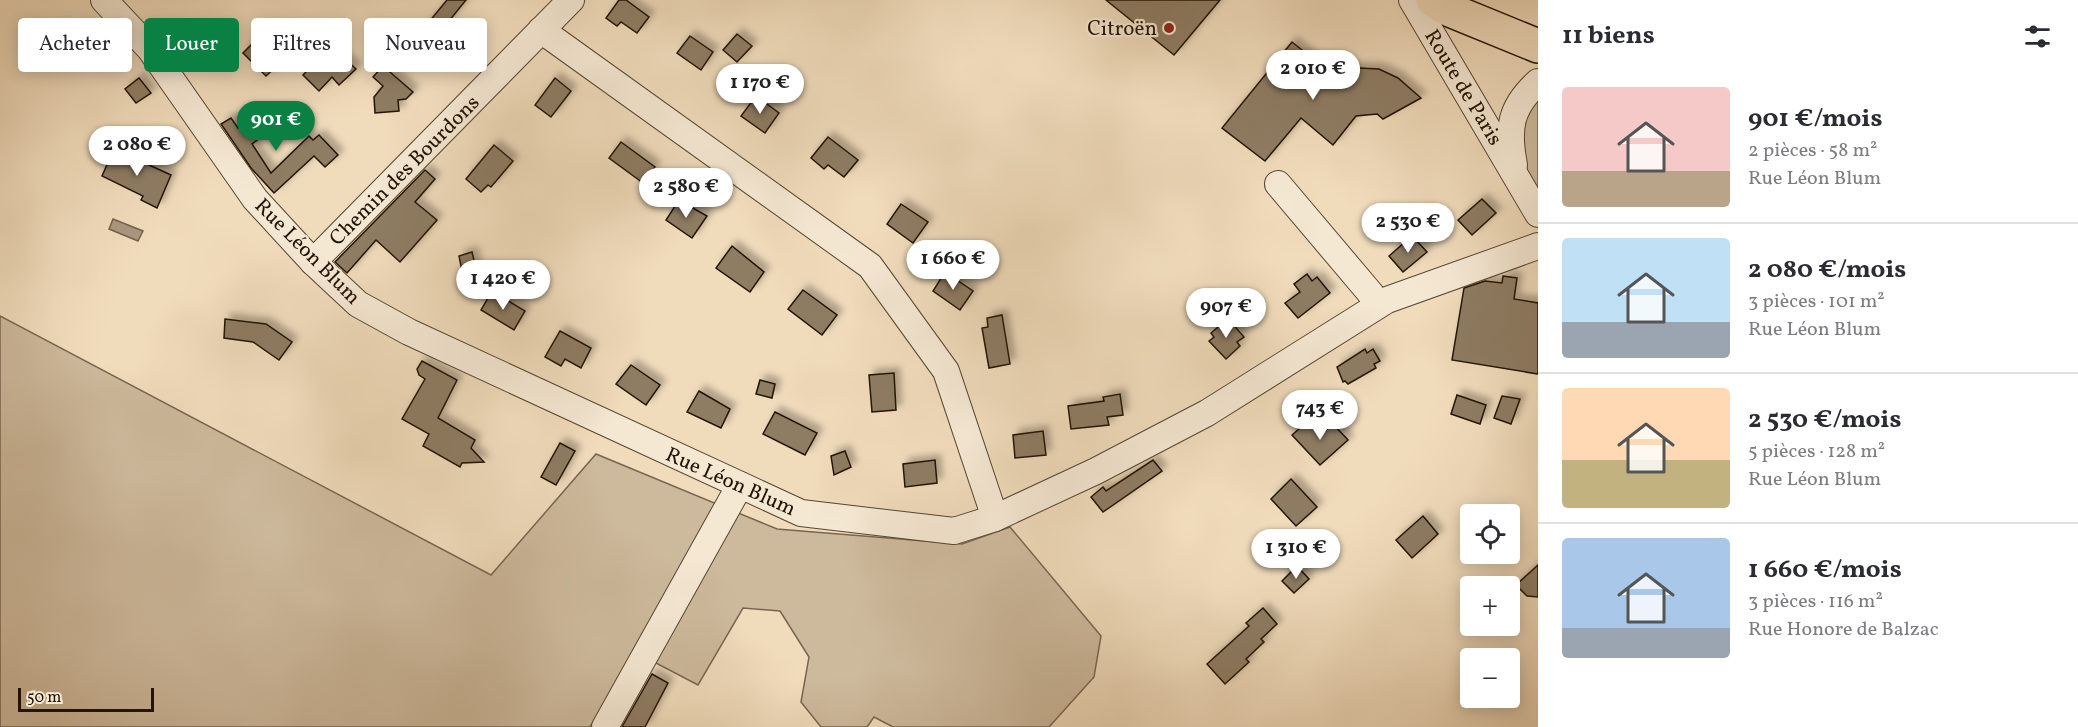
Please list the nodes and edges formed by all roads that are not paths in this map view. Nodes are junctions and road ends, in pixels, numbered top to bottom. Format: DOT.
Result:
graph roads {
  1 [pos="104,0"];
  2 [pos="571,0"];
  3 [pos="1412,0"];
  4 [pos="1433,0"];
  5 [pos="541,30"];
  6 [pos="1538,46"];
  7 [pos="1538,82"];
  8 [pos="1516,174"];
  9 [pos="1278,184"];
  10 [pos="1538,214"];
  11 [pos="1538,246"];
  12 [pos="313,262"];
  13 [pos="1371,294"];
  14 [pos="740,485"];
  15 [pos="995,518"];
  16 [pos="605,727"];
  1 -- 12 [label="street, Rue Léon Blum"];
  2 -- 5 [label="street, Chemin des Bourdons"];
  3 -- 8 [label="street, Route de Paris"];
  4 -- 6 [label="main road, Route de Paris"];
  5 -- 12 [label="street, Chemin des Bourdons"];
  5 -- 15 [label="street"];
  7 -- 8 [label="street"];
  8 -- 10 [label="street, Route de Paris"];
  9 -- 13 [label="street"];
  11 -- 15 [label="street, Rue Léon Blum"];
  12 -- 14 [label="street, Rue Léon Blum"];
  14 -- 15 [label="street, Rue Léon Blum"];
  14 -- 16 [label="street"];
}
